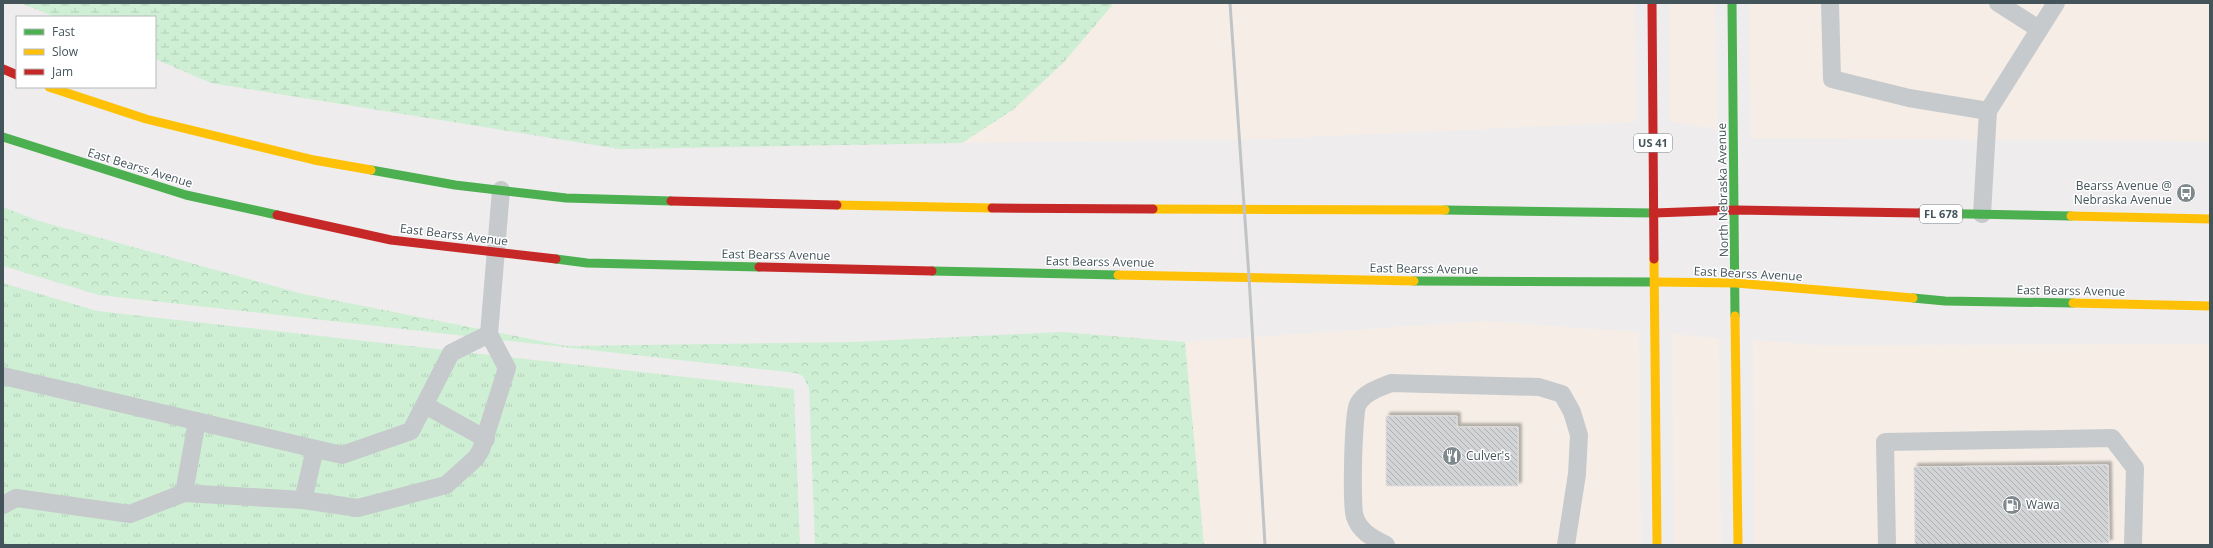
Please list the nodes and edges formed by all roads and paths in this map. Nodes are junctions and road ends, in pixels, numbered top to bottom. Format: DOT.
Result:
graph roads {
  1 [pos="1652,3"];
  2 [pos="1732,3"];
  3 [pos="1830,3"];
  4 [pos="1998,3"];
  5 [pos="2056,3"];
  6 [pos="2039,29"];
  7 [pos="3,69"];
  8 [pos="16,75"];
  9 [pos="52,88"];
  10 [pos="1988,111"];
  11 [pos="3,137"];
  12 [pos="501,190"];
  13 [pos="1736,210"];
  14 [pos="1654,212"];
  15 [pos="1982,214"];
  16 [pos="2210,219"];
  17 [pos="497,252"];
  18 [pos="1655,282"];
  19 [pos="1736,283"];
  20 [pos="2210,306"];
  21 [pos="489,334"];
  22 [pos="3,376"];
  23 [pos="425,406"];
  24 [pos="197,421"];
  25 [pos="486,439"];
  26 [pos="315,449"];
  27 [pos="184,493"];
  28 [pos="303,500"];
  29 [pos="3,505"];
  30 [pos="1386,545"];
  31 [pos="1566,545"];
  32 [pos="1657,545"];
  33 [pos="1738,545"];
  34 [pos="1887,545"];
  35 [pos="2133,545"];
  1 -- 14 [label="main road, US 41"];
  2 -- 13 [label="main road, North Nebraska Avenue"];
  3 -- 10 [label="lane"];
  4 -- 6 [label="lane"];
  5 -- 6 [label="lane"];
  6 -- 10 [label="lane"];
  7 -- 8 [label="main road"];
  9 -- 12 [label="main road"];
  10 -- 15 [label="lane"];
  11 -- 17 [label="main road, East Bearss Avenue"];
  12 -- 14 [label="main road"];
  12 -- 17 [label="lane"];
  13 -- 14 [label="main road, FL 678"];
  13 -- 15 [label="main road, FL 678"];
  13 -- 19 [label="main road, North Nebraska Avenue"];
  14 -- 18 [label="main road, US 41"];
  15 -- 16 [label="main road, FL 678"];
  17 -- 18 [label="main road, East Bearss Avenue"];
  17 -- 21 [label="lane"];
  18 -- 19 [label="main road, East Bearss Avenue"];
  18 -- 32 [label="main road, US 41"];
  19 -- 20 [label="main road, East Bearss Avenue"];
  19 -- 33 [label="main road, North Nebraska Avenue"];
  21 -- 23 [label="lane"];
  21 -- 25 [label="lane"];
  22 -- 24 [label="lane"];
  23 -- 25 [label="lane"];
  23 -- 26 [label="lane"];
  24 -- 26 [label="lane"];
  24 -- 27 [label="lane"];
  25 -- 28 [label="lane"];
  26 -- 28 [label="lane"];
  27 -- 28 [label="lane"];
  27 -- 29 [label="lane"];
  30 -- 31 [label="lane"];
  34 -- 35 [label="lane"];
}
